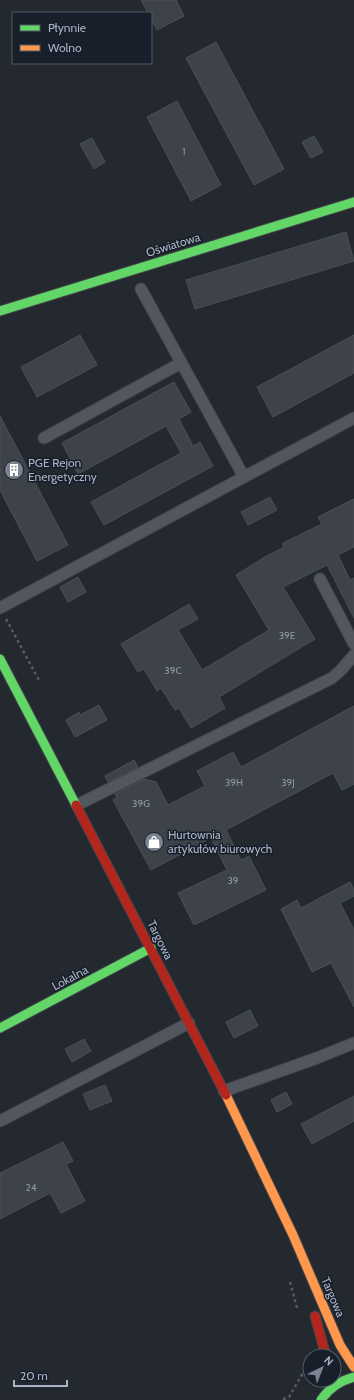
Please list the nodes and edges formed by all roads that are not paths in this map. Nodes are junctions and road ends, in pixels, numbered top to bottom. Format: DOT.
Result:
graph roads {
  1 [pos="354,202"];
  2 [pos="142,289"];
  3 [pos="0,311"];
  4 [pos="181,362"];
  5 [pos="354,418"];
  6 [pos="44,438"];
  7 [pos="244,477"];
  8 [pos="320,579"];
  9 [pos="0,608"];
  10 [pos="354,644"];
  11 [pos="354,655"];
  12 [pos="0,659"];
  13 [pos="77,805"];
  14 [pos="151,948"];
  15 [pos="189,1023"];
  16 [pos="0,1028"];
  17 [pos="354,1043"];
  18 [pos="224,1091"];
  19 [pos="0,1121"];
  20 [pos="293,1235"];
  21 [pos="324,1348"];
  22 [pos="354,1367"];
  23 [pos="354,1377"];
  24 [pos="342,1380"];
  25 [pos="328,1388"];
  26 [pos="321,1400"];
  1 -- 3 [label="street, Oświatowa"];
  2 -- 4 [label="lane"];
  4 -- 6 [label="lane"];
  4 -- 7 [label="lane"];
  5 -- 7 [label="lane"];
  7 -- 9 [label="lane"];
  8 -- 10 [label="lane"];
  11 -- 13 [label="lane"];
  12 -- 13 [label="street, Targowa"];
  13 -- 14 [label="street, Targowa"];
  14 -- 15 [label="street, Targowa"];
  14 -- 16 [label="street, Lokalna"];
  15 -- 18 [label="street, Targowa"];
  15 -- 19 [label="lane"];
  17 -- 18 [label="lane"];
  18 -- 20 [label="street, Targowa"];
  20 -- 21 [label="street, Targowa"];
  20 -- 22 [label="street, Targowa"];
  23 -- 24 [label="street"];
  25 -- 26 [label="street"];
}
